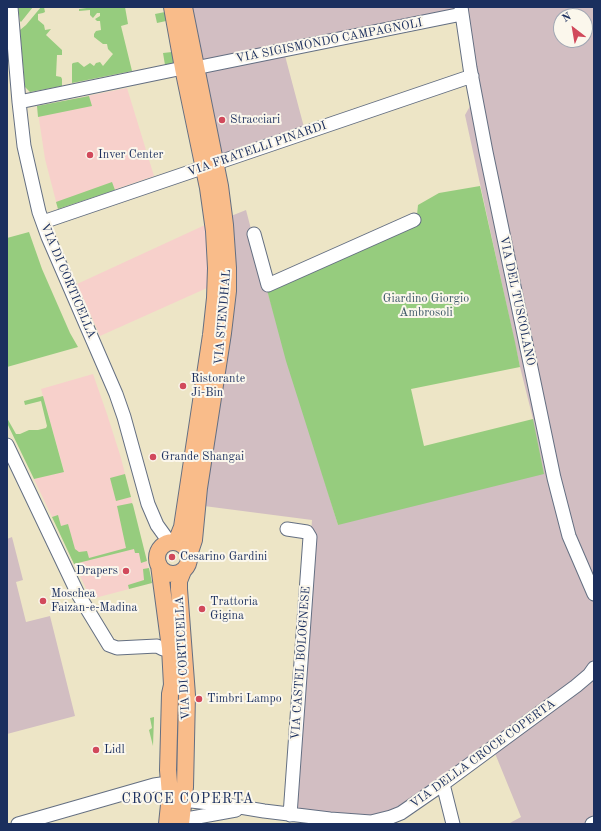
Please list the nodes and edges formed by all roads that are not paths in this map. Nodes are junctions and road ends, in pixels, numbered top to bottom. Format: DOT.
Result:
graph roads {
  1 [pos="11,7"];
  2 [pos="172,7"];
  3 [pos="184,7"];
  4 [pos="462,10"];
  5 [pos="189,68"];
  6 [pos="472,76"];
  7 [pos="19,102"];
  8 [pos="210,165"];
  9 [pos="414,220"];
  10 [pos="43,222"];
  11 [pos="254,234"];
  12 [pos="7,445"];
  13 [pos="287,529"];
  14 [pos="169,538"];
  15 [pos="189,555"];
  16 [pos="159,564"];
  17 [pos="183,571"];
  18 [pos="593,596"];
  19 [pos="170,648"];
  20 [pos="594,668"];
  21 [pos="594,676"];
  22 [pos="576,686"];
  23 [pos="443,784"];
  24 [pos="169,785"];
  25 [pos="177,800"];
  26 [pos="244,809"];
  27 [pos="290,815"];
  28 [pos="176,822"];
  29 [pos="371,823"];
  30 [pos="18,824"];
  31 [pos="453,824"];
  1 -- 7 [label="street, VIA DI CORTICELLA"];
  2 -- 5 [label="main road, VIA STENDHAL"];
  3 -- 5 [label="main road, VIA STENDHAL"];
  4 -- 5 [label="street, VIA SIGISMONDO CAMPAGNOLI"];
  4 -- 6 [label="street, VIA DEL TUSCOLANO"];
  5 -- 7 [label="street, VIA SIGISMONDO CAMPAGNOLI"];
  5 -- 8 [label="main road, VIA STENDHAL"];
  6 -- 8 [label="street, VIA FRATELLI PINARDI"];
  6 -- 18 [label="street, VIA DEL TUSCOLANO"];
  7 -- 10 [label="street, VIA DI CORTICELLA"];
  8 -- 10 [label="street, VIA FRATELLI PINARDI"];
  8 -- 14 [label="main road, VIA STENDHAL"];
  8 -- 15 [label="main road, VIA STENDHAL"];
  9 -- 11 [label="street"];
  10 -- 14 [label="street, VIA DI CORTICELLA"];
  12 -- 19 [label="street"];
  13 -- 27 [label="street, VIA CASTEL BOLOGNESE"];
  14 -- 15 [label="main road"];
  14 -- 16 [label="main road"];
  15 -- 17 [label="main road"];
  16 -- 17 [label="main road"];
  16 -- 19 [label="main road, VIA DI CORTICELLA"];
  17 -- 25 [label="main road, VIA DI CORTICELLA"];
  19 -- 24 [label="main road, VIA DI CORTICELLA"];
  20 -- 22 [label="street, VIA DELLA CROCE COPERTA"];
  21 -- 22 [label="street, VIA DELLA CROCE COPERTA"];
  22 -- 23 [label="street, VIA DELLA CROCE COPERTA"];
  23 -- 29 [label="street, VIA DELLA CROCE COPERTA"];
  23 -- 31 [label="street"];
  24 -- 25 [label="main road, VIA DI CORTICELLA"];
  24 -- 30 [label="street"];
  25 -- 26 [label="street, VIA DELLA CROCE COPERTA"];
  25 -- 28 [label="main road, VIA DI CORTICELLA"];
  26 -- 27 [label="street, VIA DELLA CROCE COPERTA"];
  26 -- 28 [label="street, VIA DELLA CROCE COPERTA"];
  27 -- 29 [label="street, VIA DELLA CROCE COPERTA"];
}
